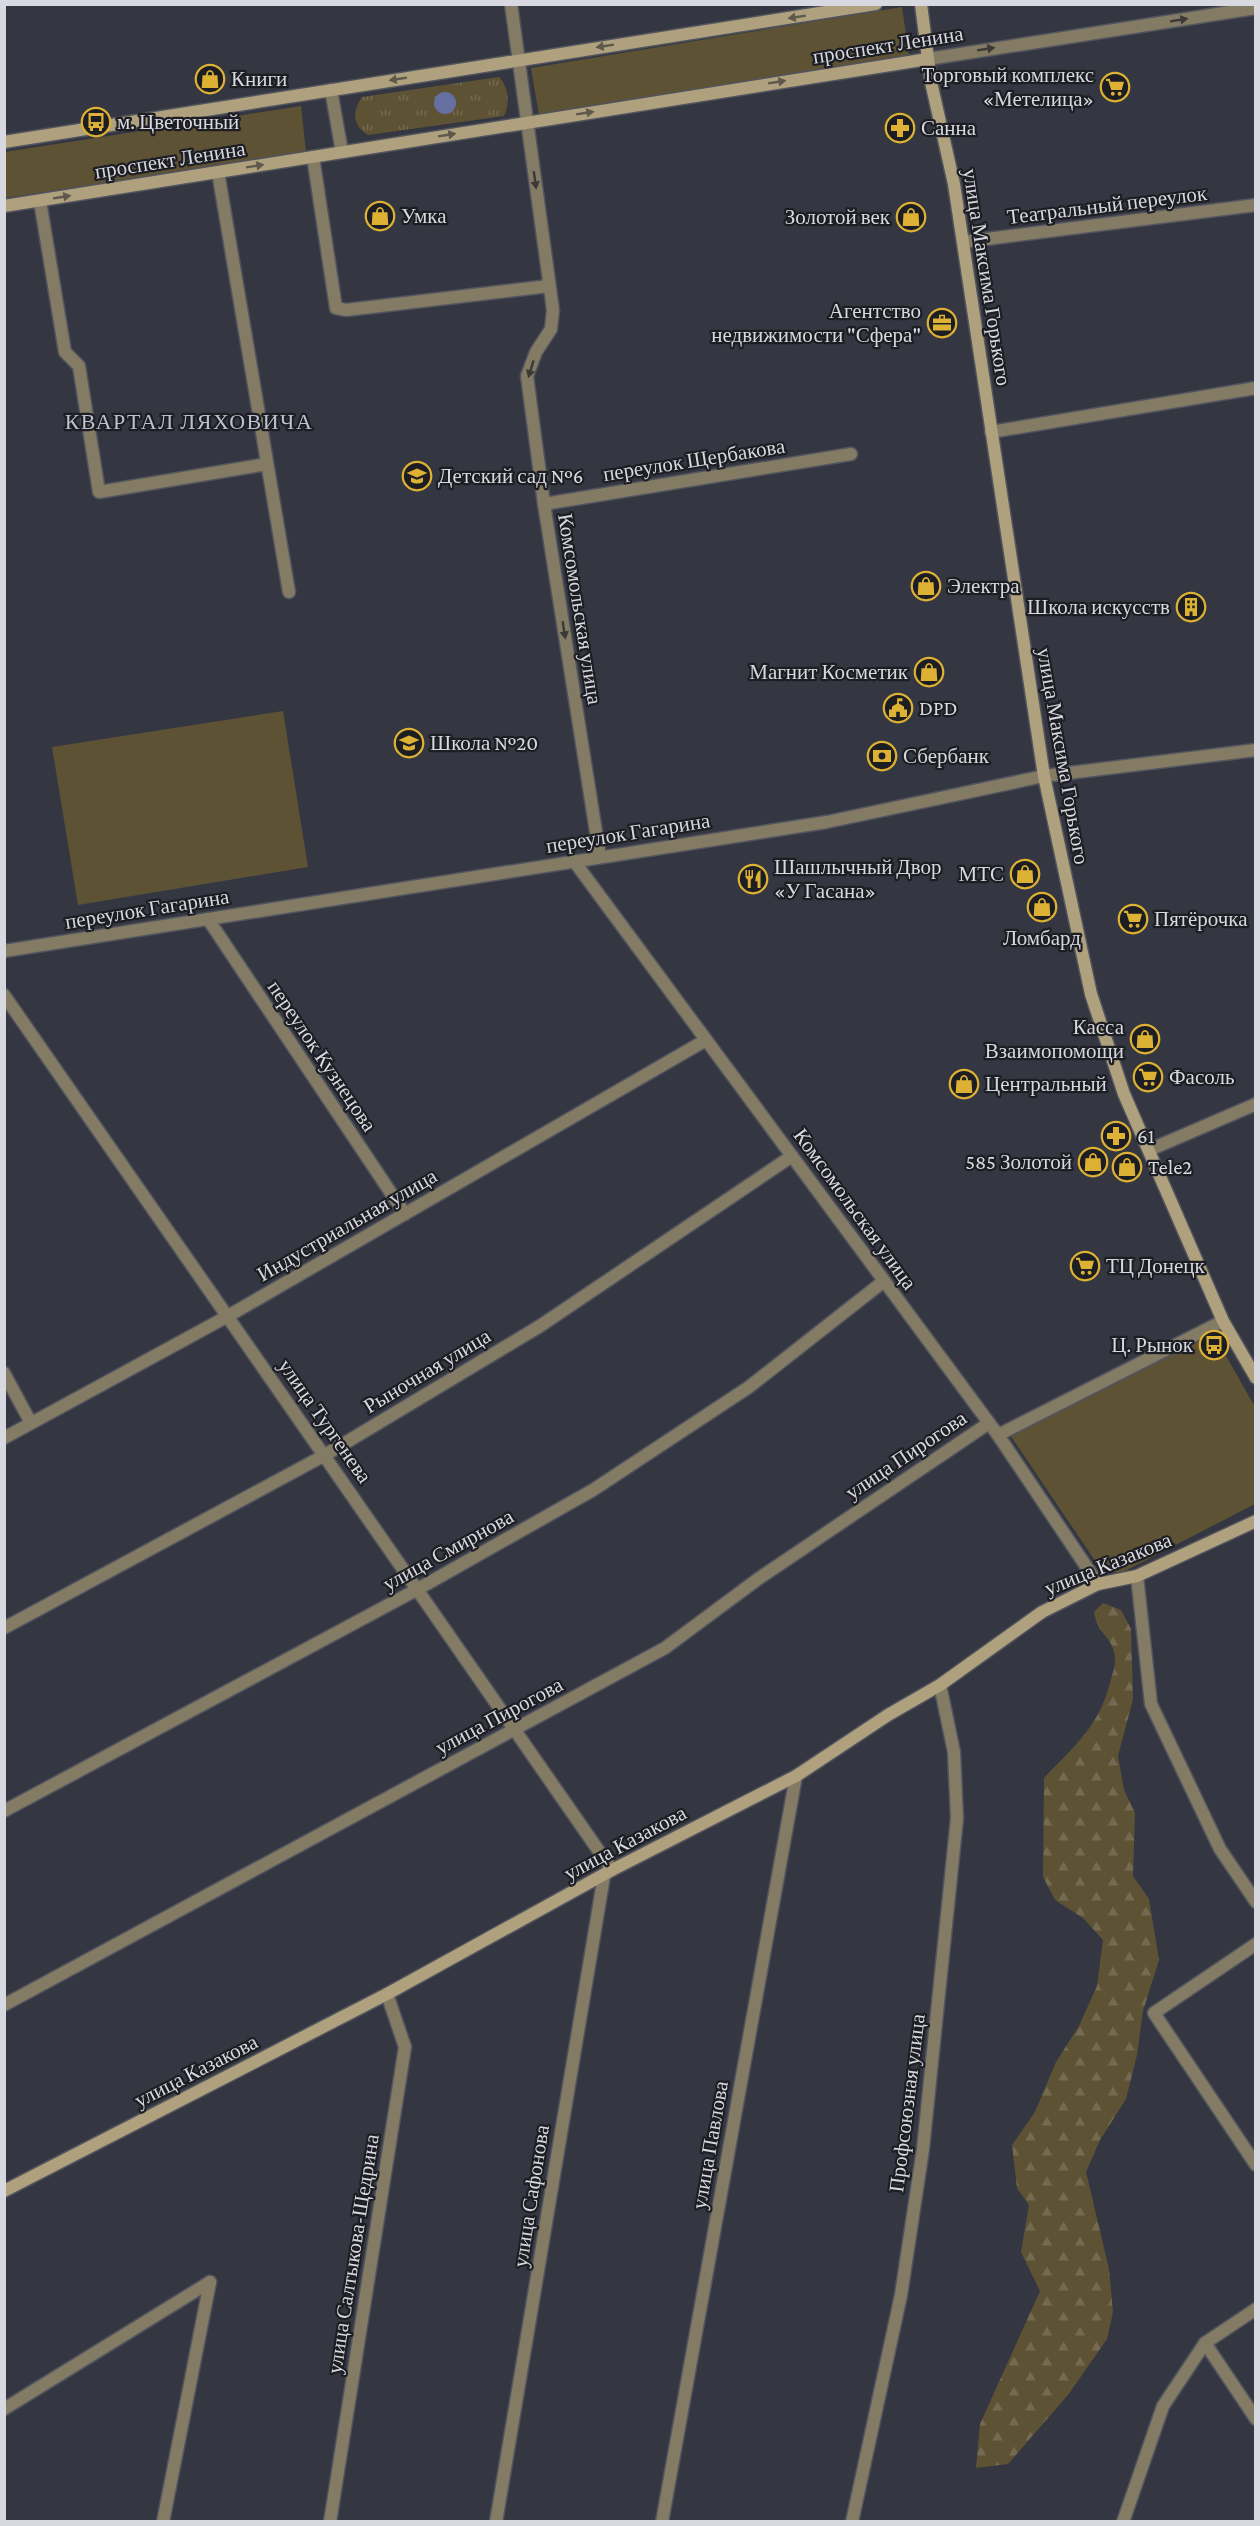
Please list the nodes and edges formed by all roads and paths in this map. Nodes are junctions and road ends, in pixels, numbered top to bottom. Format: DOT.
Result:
graph roads {
  1 [pos="510,4"];
  2 [pos="876,4"];
  3 [pos="921,4"];
  4 [pos="1256,8"];
  5 [pos="928,58"];
  6 [pos="518,60"];
  7 [pos="331,90"];
  8 [pos="527,122"];
  9 [pos="4,142"];
  10 [pos="342,152"];
  11 [pos="313,157"];
  12 [pos="218,172"];
  13 [pos="40,201"];
  14 [pos="1256,205"];
  15 [pos="4,206"];
  16 [pos="963,242"];
  17 [pos="549,286"];
  18 [pos="1256,388"];
  19 [pos="991,432"];
  20 [pos="851,454"];
  21 [pos="267,464"];
  22 [pos="544,504"];
  23 [pos="289,592"];
  24 [pos="1256,750"];
  25 [pos="1044,776"];
  26 [pos="600,857"];
  27 [pos="574,861"];
  28 [pos="208,919"];
  29 [pos="4,951"];
  30 [pos="4,994"];
  31 [pos="706,1040"];
  32 [pos="1256,1104"];
  33 [pos="1149,1150"];
  34 [pos="792,1156"];
  35 [pos="405,1214"];
  36 [pos="884,1281"];
  37 [pos="228,1316"];
  38 [pos="1223,1321"];
  39 [pos="4,1373"];
  40 [pos="1256,1378"];
  41 [pos="32,1423"];
  42 [pos="989,1423"];
  43 [pos="998,1436"];
  44 [pos="4,1438"];
  45 [pos="325,1455"];
  46 [pos="1256,1521"];
  47 [pos="1137,1576"];
  48 [pos="1098,1584"];
  49 [pos="418,1589"];
  50 [pos="4,1628"];
  51 [pos="940,1685"];
  52 [pos="516,1729"];
  53 [pos="796,1776"];
  54 [pos="4,1811"];
  55 [pos="608,1873"];
  56 [pos="1256,1902"];
  57 [pos="1256,1944"];
  58 [pos="387,1994"];
  59 [pos="4,2005"];
  60 [pos="1256,2165"];
  61 [pos="4,2191"];
  62 [pos="1256,2309"];
  63 [pos="1204,2343"];
  64 [pos="4,2409"];
  65 [pos="1256,2419"];
  66 [pos="163,2522"];
  67 [pos="330,2522"];
  68 [pos="496,2522"];
  69 [pos="662,2522"];
  70 [pos="852,2522"];
  71 [pos="1123,2522"];
  1 -- 6 [label="street"];
  2 -- 6 [label="main road, проспект Ленина, one-way"];
  3 -- 5 [label="main road, улица Максима Горького"];
  5 -- 4 [label="street, проспект Ленина, one-way"];
  8 -- 5 [label="main road, проспект Ленина, one-way"];
  5 -- 16 [label="main road, улица Максима Горького"];
  6 -- 7 [label="main road, проспект Ленина, one-way"];
  6 -- 8 [label="street"];
  7 -- 9 [label="main road, проспект Ленина"];
  7 -- 10 [label="street"];
  10 -- 8 [label="main road, проспект Ленина, one-way"];
  8 -- 17 [label="street, Комсомольская улица, one-way"];
  10 -- 11 [label="main road, проспект Ленина"];
  12 -- 11 [label="main road, проспект Ленина, one-way"];
  11 -- 17 [label="street"];
  13 -- 12 [label="main road, проспект Ленина, one-way"];
  12 -- 21 [label="street"];
  13 -- 15 [label="main road, проспект Ленина"];
  13 -- 21 [label="street"];
  14 -- 16 [label="street, Театральный переулок"];
  16 -- 19 [label="main road, улица Максима Горького"];
  17 -- 22 [label="street, Комсомольская улица, one-way"];
  18 -- 19 [label="street"];
  19 -- 25 [label="main road, улица Максима Горького"];
  20 -- 22 [label="street, переулок Щербакова"];
  21 -- 23 [label="street"];
  22 -- 26 [label="street, Комсомольская улица, one-way"];
  24 -- 25 [label="street, переулок Гагарина"];
  25 -- 26 [label="street, переулок Гагарина"];
  25 -- 33 [label="main road, улица Максима Горького"];
  26 -- 27 [label="street, переулок Гагарина"];
  27 -- 28 [label="street, переулок Гагарина"];
  27 -- 31 [label="street, Комсомольская улица"];
  28 -- 29 [label="street, переулок Гагарина"];
  28 -- 35 [label="street, переулок Кузнецова"];
  30 -- 37 [label="street, улица Тургенева"];
  31 -- 34 [label="street, Комсомольская улица"];
  31 -- 35 [label="street, Индустриальная улица"];
  32 -- 33 [label="street"];
  33 -- 38 [label="main road, улица Максима Горького"];
  34 -- 36 [label="street, Комсомольская улица"];
  34 -- 45 [label="street, Рыночная улица"];
  35 -- 37 [label="street, Индустриальная улица"];
  36 -- 42 [label="street, Комсомольская улица"];
  36 -- 49 [label="street, улица Смирнова"];
  37 -- 41 [label="street, Индустриальная улица"];
  37 -- 45 [label="street, улица Тургенева"];
  38 -- 40 [label="main road, улица Максима Горького"];
  38 -- 43 [label="street"];
  39 -- 41 [label="street"];
  41 -- 44 [label="street, Индустриальная улица"];
  42 -- 43 [label="street, Комсомольская улица"];
  42 -- 52 [label="street, улица Пирогова"];
  43 -- 48 [label="street, Комсомольская улица"];
  45 -- 49 [label="street, улица Тургенева"];
  45 -- 50 [label="street, Рыночная улица"];
  46 -- 47 [label="main road, улица Казакова"];
  47 -- 48 [label="main road, улица Казакова"];
  47 -- 56 [label="street"];
  48 -- 51 [label="main road, улица Казакова"];
  49 -- 52 [label="street, улица Тургенева"];
  49 -- 54 [label="street, улица Смирнова"];
  51 -- 53 [label="main road, улица Казакова"];
  51 -- 70 [label="street, Профсоюзная улица"];
  52 -- 55 [label="street, улица Тургенева"];
  52 -- 59 [label="street, улица Пирогова"];
  53 -- 55 [label="main road, улица Казакова"];
  53 -- 69 [label="street, улица Павлова"];
  55 -- 58 [label="main road, улица Казакова"];
  55 -- 68 [label="street, улица Сафонова"];
  57 -- 60 [label="street"];
  58 -- 61 [label="main road, улица Казакова"];
  58 -- 67 [label="street, улица Салтыкова-Щедрина"];
  62 -- 63 [label="street"];
  63 -- 65 [label="street"];
  63 -- 71 [label="street"];
  64 -- 66 [label="street"];
}
